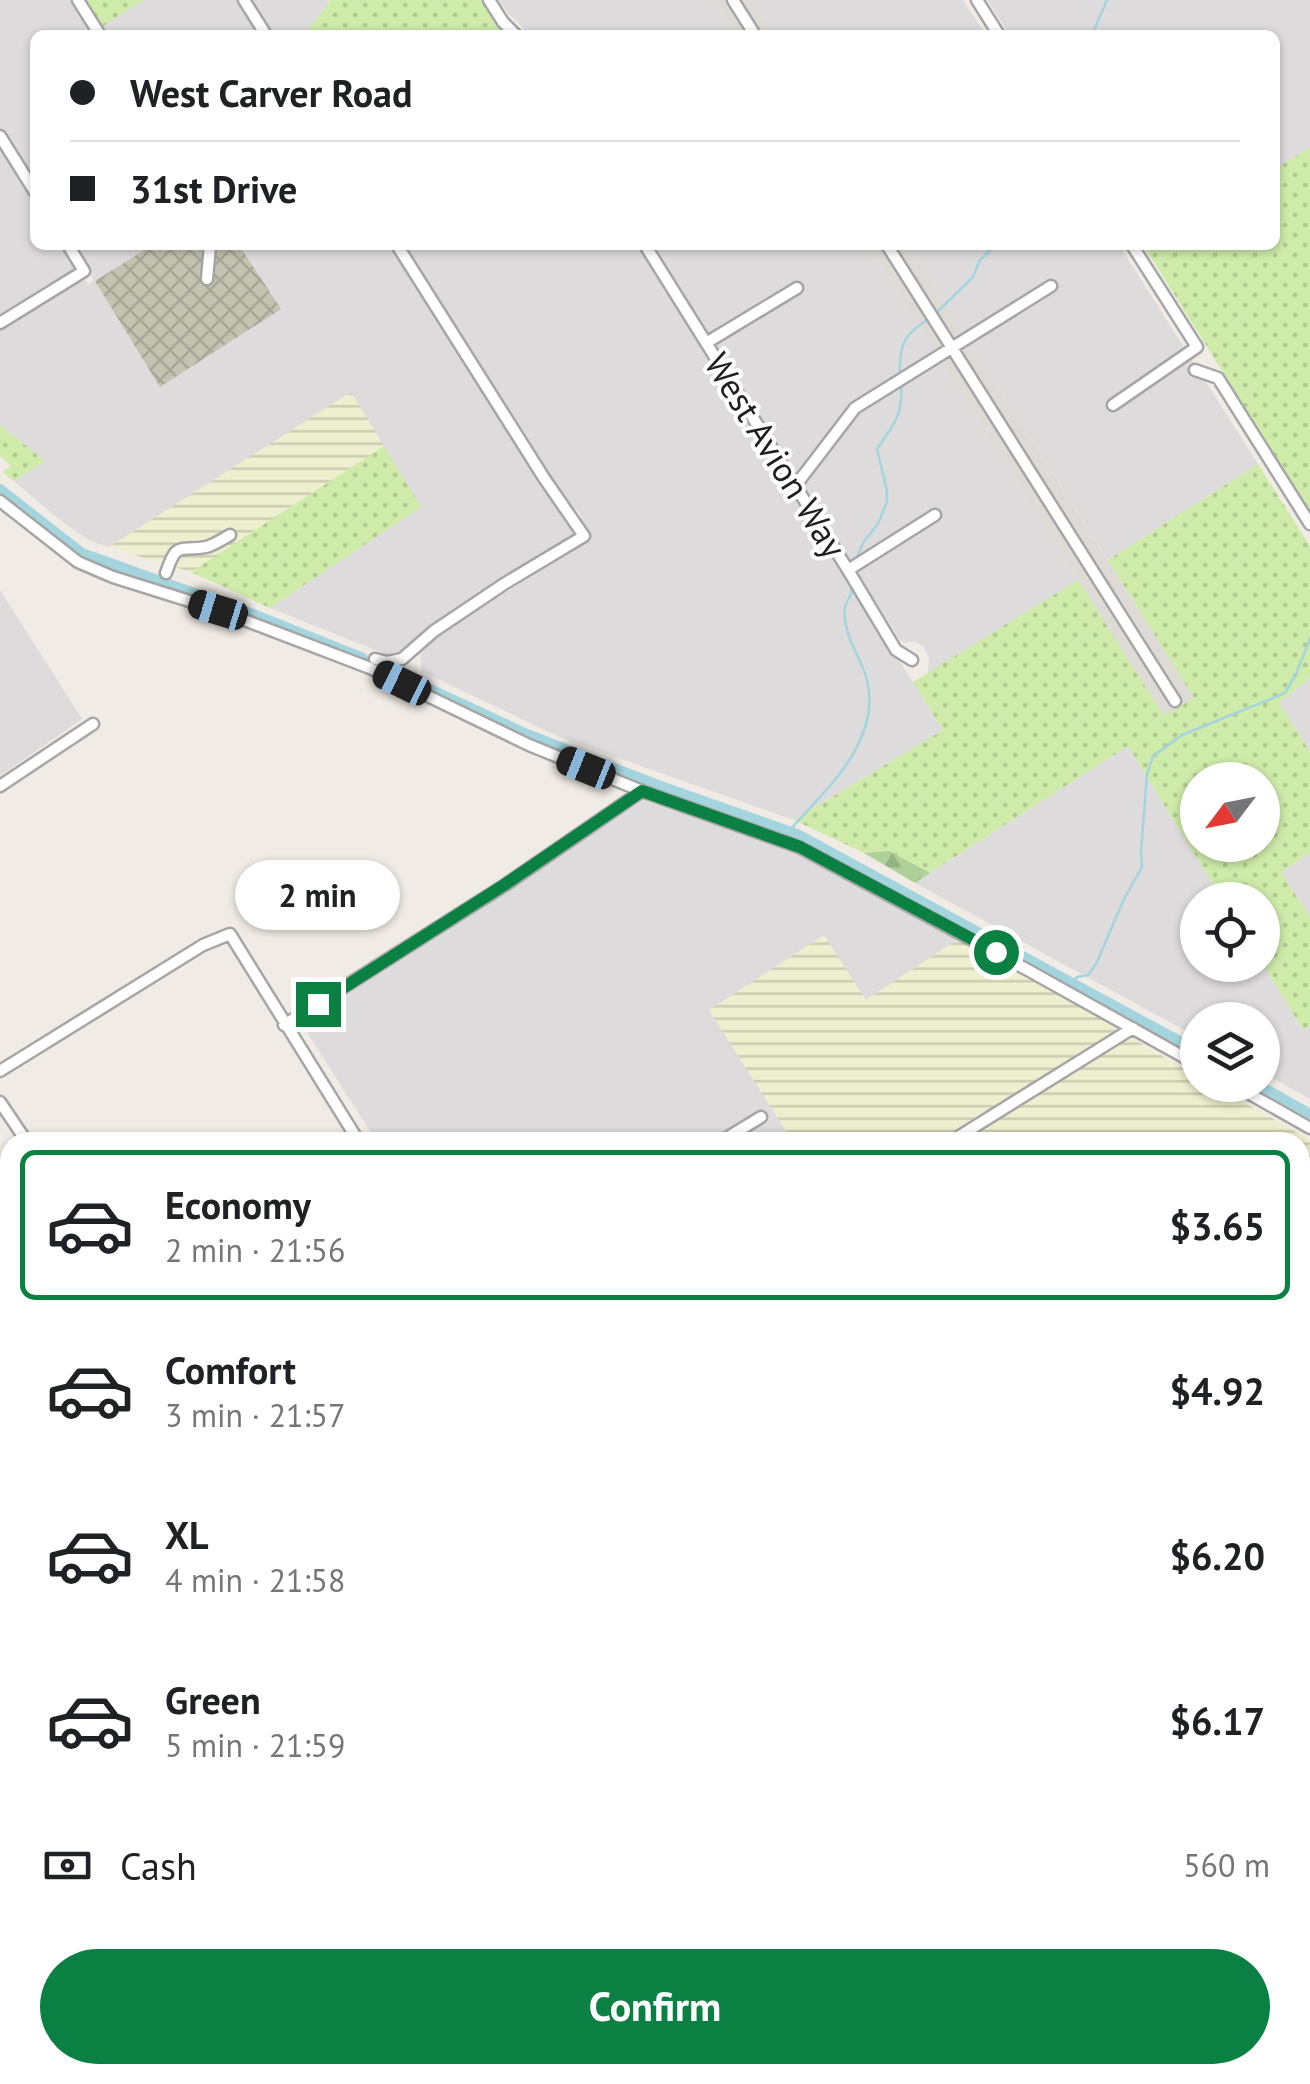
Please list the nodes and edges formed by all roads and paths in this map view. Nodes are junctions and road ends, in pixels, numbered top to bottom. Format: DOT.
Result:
graph roads {
  1 [pos="78,0"];
  2 [pos="244,0"];
  3 [pos="489,0"];
  4 [pos="733,0"];
  5 [pos="977,0"];
  6 [pos="97,30"];
  7 [pos="263,30"];
  8 [pos="511,30"];
  9 [pos="752,30"];
  10 [pos="996,30"];
  11 [pos="0,136"];
  12 [pos="30,184"];
  13 [pos="71,250"];
  14 [pos="210,250"];
  15 [pos="401,250"];
  16 [pos="648,250"];
  17 [pos="891,250"];
  18 [pos="1135,250"];
  19 [pos="208,280"];
  20 [pos="1050,286"];
  21 [pos="797,288"];
  22 [pos="0,323"];
  23 [pos="706,344"];
  24 [pos="952,348"];
  25 [pos="1195,370"];
  26 [pos="1113,404"];
  27 [pos="796,485"];
  28 [pos="0,500"];
  29 [pos="935,515"];
  30 [pos="1310,524"];
  31 [pos="230,534"];
  32 [pos="848,570"];
  33 [pos="166,573"];
  34 [pos="375,659"];
  35 [pos="912,660"];
  36 [pos="1175,700"];
  37 [pos="92,724"];
  38 [pos="0,786"];
  39 [pos="642,791"];
  40 [pos="284,1024"];
  41 [pos="1133,1028"];
  42 [pos="1180,1054"];
  43 [pos="0,1071"];
  44 [pos="0,1102"];
  45 [pos="1264,1102"];
  46 [pos="761,1117"];
  47 [pos="1310,1128"];
  48 [pos="20,1132"];
  49 [pos="354,1132"];
  50 [pos="736,1132"];
  51 [pos="966,1132"];
  1 -- 6 [label="street"];
  2 -- 7 [label="street"];
  3 -- 8 [label="street"];
  4 -- 9 [label="street"];
  5 -- 10 [label="street"];
  11 -- 12 [label="street"];
  13 -- 22 [label="street"];
  14 -- 19 [label="street"];
  15 -- 34 [label="street"];
  16 -- 23 [label="street, West Avion Way"];
  17 -- 24 [label="street"];
  18 -- 26 [label="street"];
  20 -- 24 [label="street"];
  21 -- 23 [label="street"];
  23 -- 27 [label="street, West Avion Way"];
  24 -- 27 [label="street"];
  24 -- 36 [label="street"];
  25 -- 30 [label="street"];
  27 -- 32 [label="street, West Avion Way"];
  28 -- 39 [label="street"];
  29 -- 32 [label="street"];
  31 -- 33 [label="street"];
  32 -- 35 [label="street, West Avion Way"];
  37 -- 38 [label="street"];
  39 -- 40 [label="street"];
  39 -- 41 [label="street"];
  40 -- 43 [label="street"];
  40 -- 49 [label="street"];
  41 -- 42 [label="street"];
  41 -- 51 [label="street"];
  44 -- 48 [label="street"];
  45 -- 47 [label="street"];
  46 -- 50 [label="street"];
}
